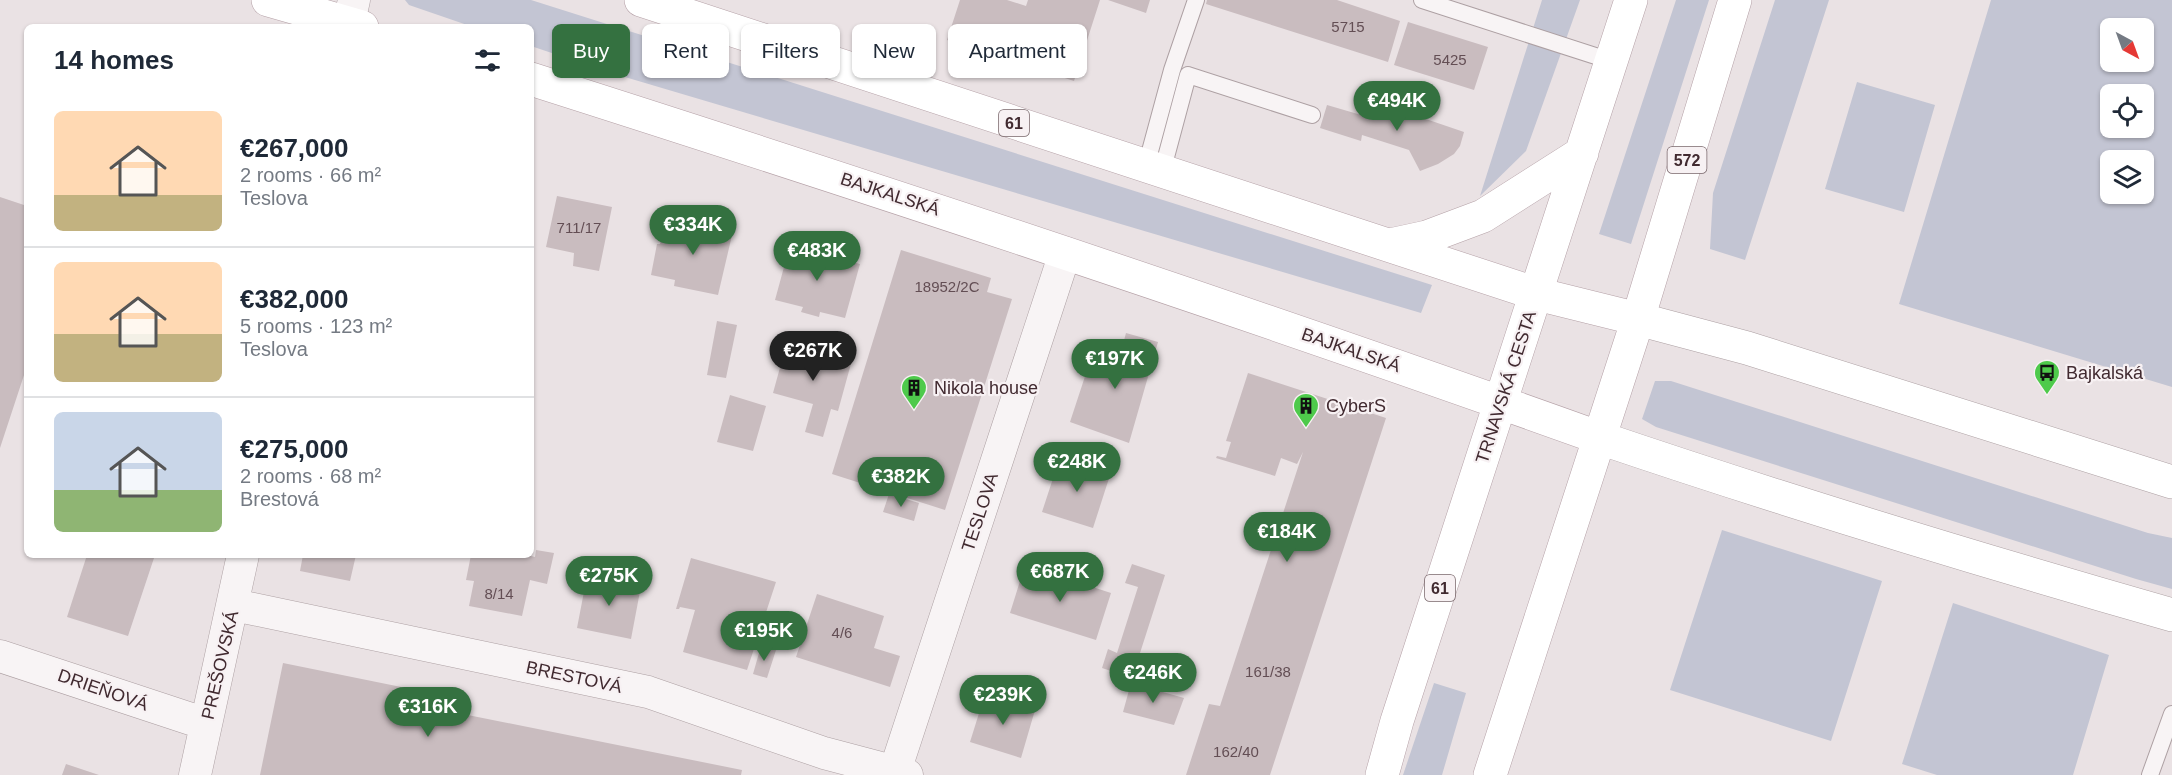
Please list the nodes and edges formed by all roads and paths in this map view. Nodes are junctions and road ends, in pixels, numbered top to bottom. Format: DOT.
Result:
graph roads {
  1 [pos="268,0"];
  2 [pos="641,0"];
  3 [pos="1196,0"];
  4 [pos="1422,0"];
  5 [pos="1631,0"];
  6 [pos="1736,0"];
  7 [pos="353,19"];
  8 [pos="1611,61"];
  9 [pos="1180,72"];
  10 [pos="534,80"];
  11 [pos="1312,115"];
  12 [pos="1582,153"];
  13 [pos="1154,169"];
  14 [pos="1388,246"];
  15 [pos="1065,253"];
  16 [pos="1537,294"];
  17 [pos="1638,319"];
  18 [pos="1501,402"];
  19 [pos="1600,438"];
  20 [pos="2172,482"];
  21 [pos="242,558"];
  22 [pos="234,605"];
  23 [pos="2172,615"];
  24 [pos="0,656"];
  25 [pos="2172,714"];
  26 [pos="206,724"];
  27 [pos="820,764"];
  28 [pos="901,773"];
  29 [pos="195,775"];
  30 [pos="1382,775"];
  31 [pos="1490,775"];
  32 [pos="2150,775"];
  1 -- 7 [label="main road"];
  2 -- 13 [label="main road, 61"];
  3 -- 9 [label="lane"];
  4 -- 8 [label="lane"];
  5 -- 8 [label="main road, TRNAVSKÁ CESTA"];
  6 -- 17 [label="main road, 572"];
  8 -- 12 [label="main road, TRNAVSKÁ CESTA"];
  9 -- 11 [label="lane"];
  9 -- 13 [label="lane"];
  10 -- 15 [label="main road, BAJKALSKÁ"];
  12 -- 14 [label="main road"];
  12 -- 16 [label="main road, TRNAVSKÁ CESTA"];
  13 -- 14 [label="main road, 61"];
  14 -- 16 [label="main road, 61"];
  15 -- 18 [label="main road, BAJKALSKÁ"];
  15 -- 28 [label="street, TESLOVA"];
  16 -- 17 [label="main road, 61"];
  16 -- 18 [label="main road, TRNAVSKÁ CESTA / 61"];
  17 -- 19 [label="main road"];
  17 -- 20 [label="main road"];
  18 -- 19 [label="main road, BAJKALSKÁ"];
  18 -- 30 [label="main road, TRNAVSKÁ CESTA / 61"];
  19 -- 23 [label="main road, BAJKALSKÁ"];
  19 -- 31 [label="main road"];
  21 -- 22 [label="street, PREŠOVSKÁ"];
  22 -- 26 [label="street, PREŠOVSKÁ"];
  22 -- 27 [label="street, BRESTOVÁ"];
  24 -- 26 [label="street, DRIEŇOVÁ"];
  25 -- 32 [label="lane"];
  26 -- 29 [label="street, PREŠOVSKÁ"];
  27 -- 28 [label="street, BRESTOVÁ"];
}
